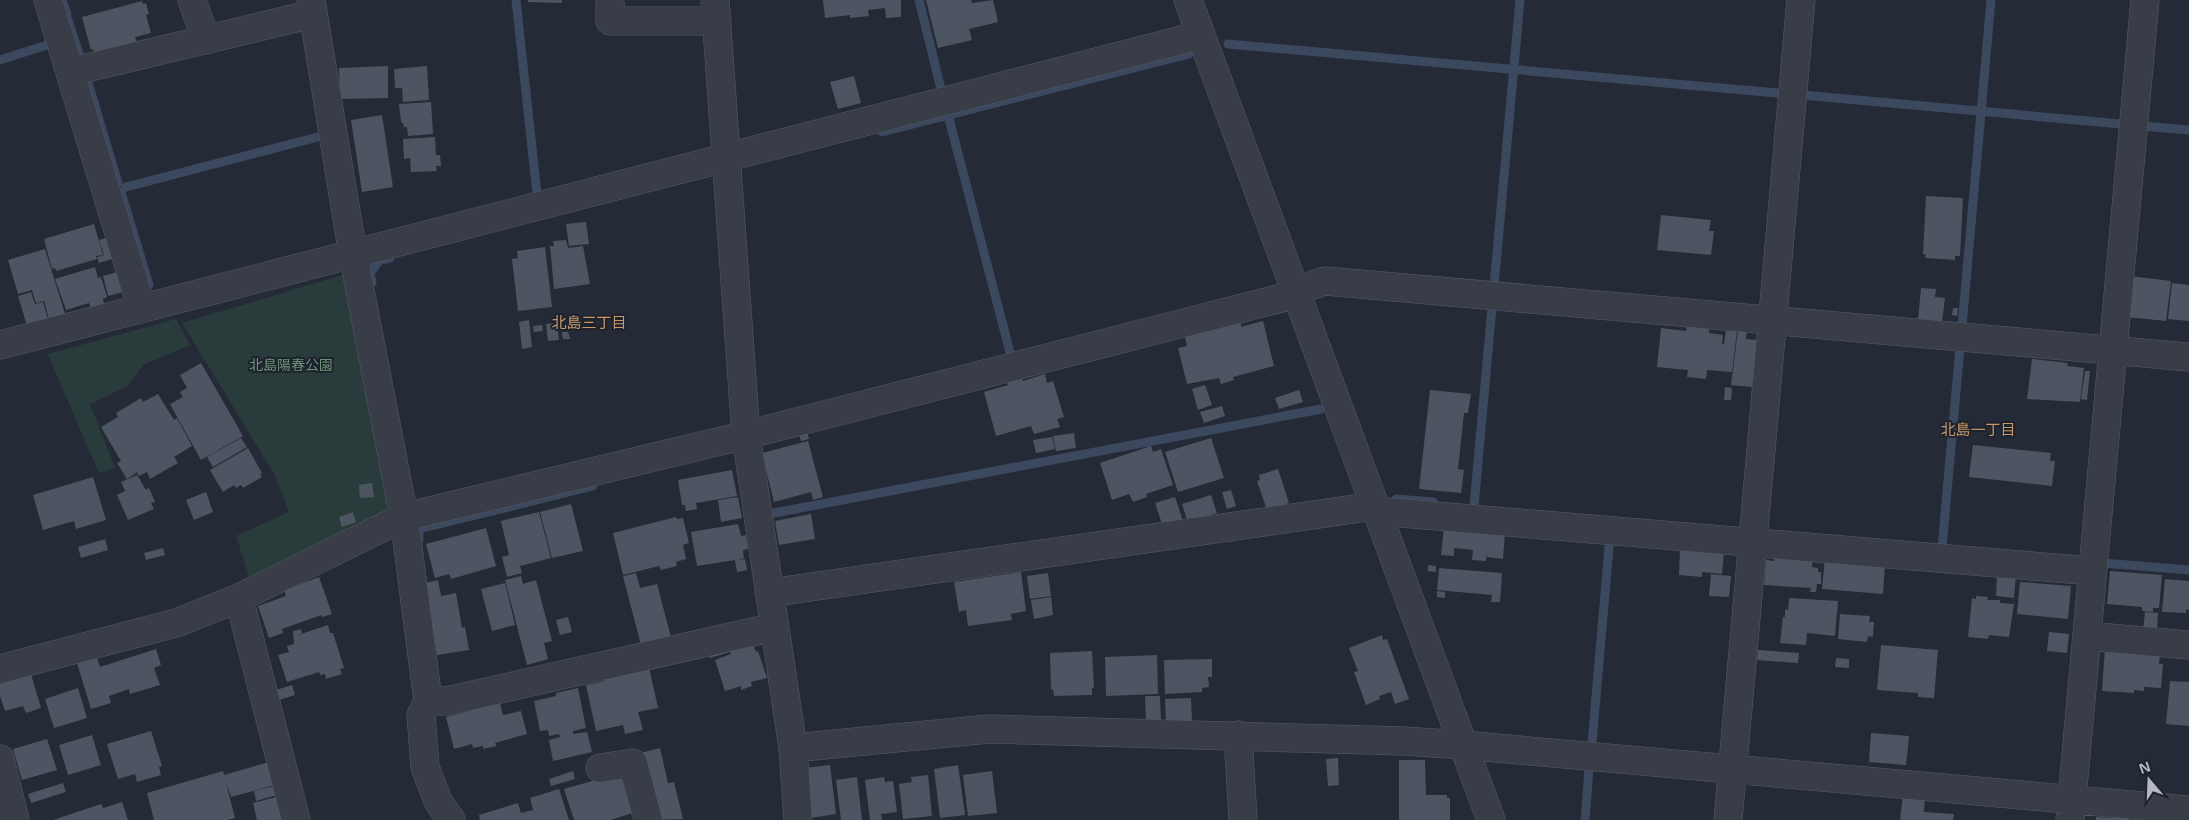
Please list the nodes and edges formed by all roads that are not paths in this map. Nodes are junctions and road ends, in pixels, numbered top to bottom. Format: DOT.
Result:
graph roads {
  1 [pos="48,0"];
  2 [pos="192,0"];
  3 [pos="1188,0"];
  4 [pos="1801,0"];
  5 [pos="2145,0"];
  6 [pos="610,4"];
  7 [pos="312,7"];
  8 [pos="716,10"];
  9 [pos="1201,35"];
  10 [pos="206,40"];
  11 [pos="70,72"];
  12 [pos="727,158"];
  13 [pos="353,254"];
  14 [pos="1296,292"];
  15 [pos="142,308"];
  16 [pos="1773,321"];
  17 [pos="0,346"];
  18 [pos="2112,351"];
  19 [pos="2189,357"];
  20 [pos="746,435"];
  21 [pos="1376,508"];
  22 [pos="404,517"];
  23 [pos="1753,542"];
  24 [pos="2092,571"];
  25 [pos="769,593"];
  26 [pos="239,598"];
  27 [pos="774,627"];
  28 [pos="2086,636"];
  29 [pos="2189,645"];
  30 [pos="0,669"];
  31 [pos="428,701"];
  32 [pos="1238,735"];
  33 [pos="1463,745"];
  34 [pos="793,748"];
  35 [pos="0,759"];
  36 [pos="600,768"];
  37 [pos="1733,769"];
  38 [pos="2071,810"];
  39 [pos="2189,810"];
  40 [pos="15,820"];
  41 [pos="296,820"];
  42 [pos="451,820"];
  43 [pos="648,820"];
  44 [pos="798,820"];
  45 [pos="1244,820"];
  46 [pos="1491,820"];
  47 [pos="1728,820"];
  1 -- 11 [label="street"];
  2 -- 10 [label="street"];
  3 -- 9 [label="street"];
  4 -- 16 [label="street"];
  5 -- 18 [label="street"];
  6 -- 8 [label="street"];
  7 -- 10 [label="street"];
  7 -- 13 [label="street"];
  8 -- 12 [label="street"];
  9 -- 12 [label="street"];
  9 -- 14 [label="street"];
  10 -- 11 [label="street"];
  11 -- 15 [label="street"];
  12 -- 13 [label="street"];
  12 -- 20 [label="street"];
  13 -- 15 [label="street"];
  13 -- 22 [label="street"];
  14 -- 16 [label="street"];
  14 -- 20 [label="street"];
  14 -- 21 [label="street"];
  15 -- 17 [label="street"];
  16 -- 18 [label="street"];
  16 -- 23 [label="street"];
  18 -- 19 [label="street"];
  18 -- 24 [label="street"];
  20 -- 22 [label="street"];
  20 -- 25 [label="street"];
  21 -- 23 [label="street"];
  21 -- 25 [label="street"];
  21 -- 33 [label="street"];
  22 -- 26 [label="street"];
  22 -- 31 [label="street"];
  23 -- 24 [label="street"];
  23 -- 37 [label="street"];
  24 -- 28 [label="street"];
  25 -- 27 [label="street"];
  26 -- 30 [label="street"];
  26 -- 41 [label="street"];
  27 -- 31 [label="street"];
  27 -- 34 [label="street"];
  28 -- 29 [label="street"];
  28 -- 38 [label="street"];
  31 -- 42 [label="street"];
  32 -- 33 [label="street"];
  32 -- 34 [label="street"];
  32 -- 45 [label="street"];
  33 -- 37 [label="street"];
  33 -- 46 [label="street"];
  34 -- 44 [label="street"];
  35 -- 40 [label="street"];
  36 -- 43 [label="street"];
  37 -- 38 [label="street"];
  37 -- 47 [label="street"];
  38 -- 39 [label="street"];
}
